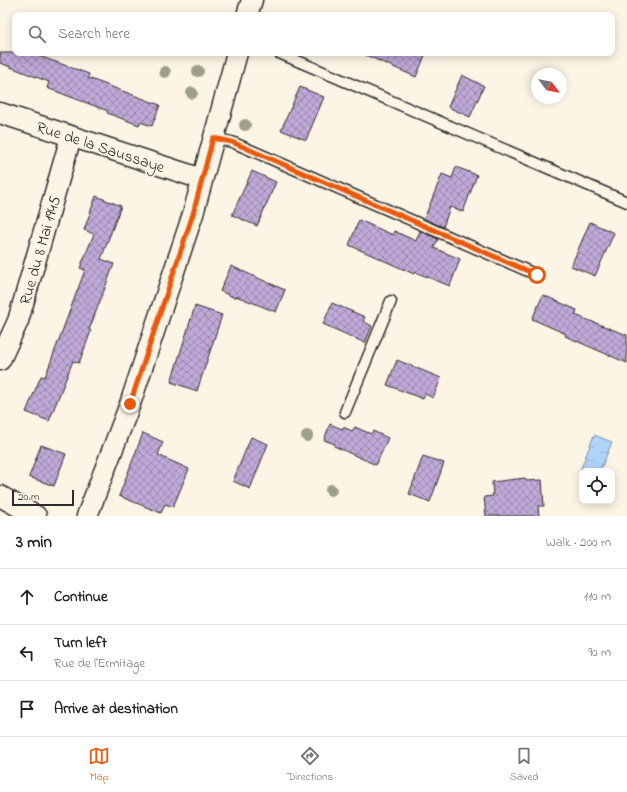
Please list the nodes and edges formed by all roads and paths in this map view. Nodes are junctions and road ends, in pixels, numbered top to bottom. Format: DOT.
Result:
graph roads {
  1 [pos="252,0"];
  2 [pos="248,12"];
  3 [pos="236,56"];
  4 [pos="287,56"];
  5 [pos="0,113"];
  6 [pos="71,137"];
  7 [pos="213,138"];
  8 [pos="202,179"];
  9 [pos="627,202"];
  10 [pos="537,275"];
  11 [pos="391,302"];
  12 [pos="0,360"];
  13 [pos="345,412"];
  14 [pos="0,496"];
  15 [pos="36,516"];
  16 [pos="87,516"];
  1 -- 2 [label="street"];
  3 -- 7 [label="street"];
  4 -- 9 [label="lane"];
  5 -- 6 [label="street, Rue de la Saussaye"];
  6 -- 8 [label="street, Rue de la Saussaye"];
  6 -- 12 [label="street, Rue du 8 Mai 1945"];
  7 -- 8 [label="street"];
  7 -- 10 [label="lane"];
  8 -- 16 [label="street"];
  11 -- 13 [label="lane"];
  14 -- 15 [label="street"];
}
